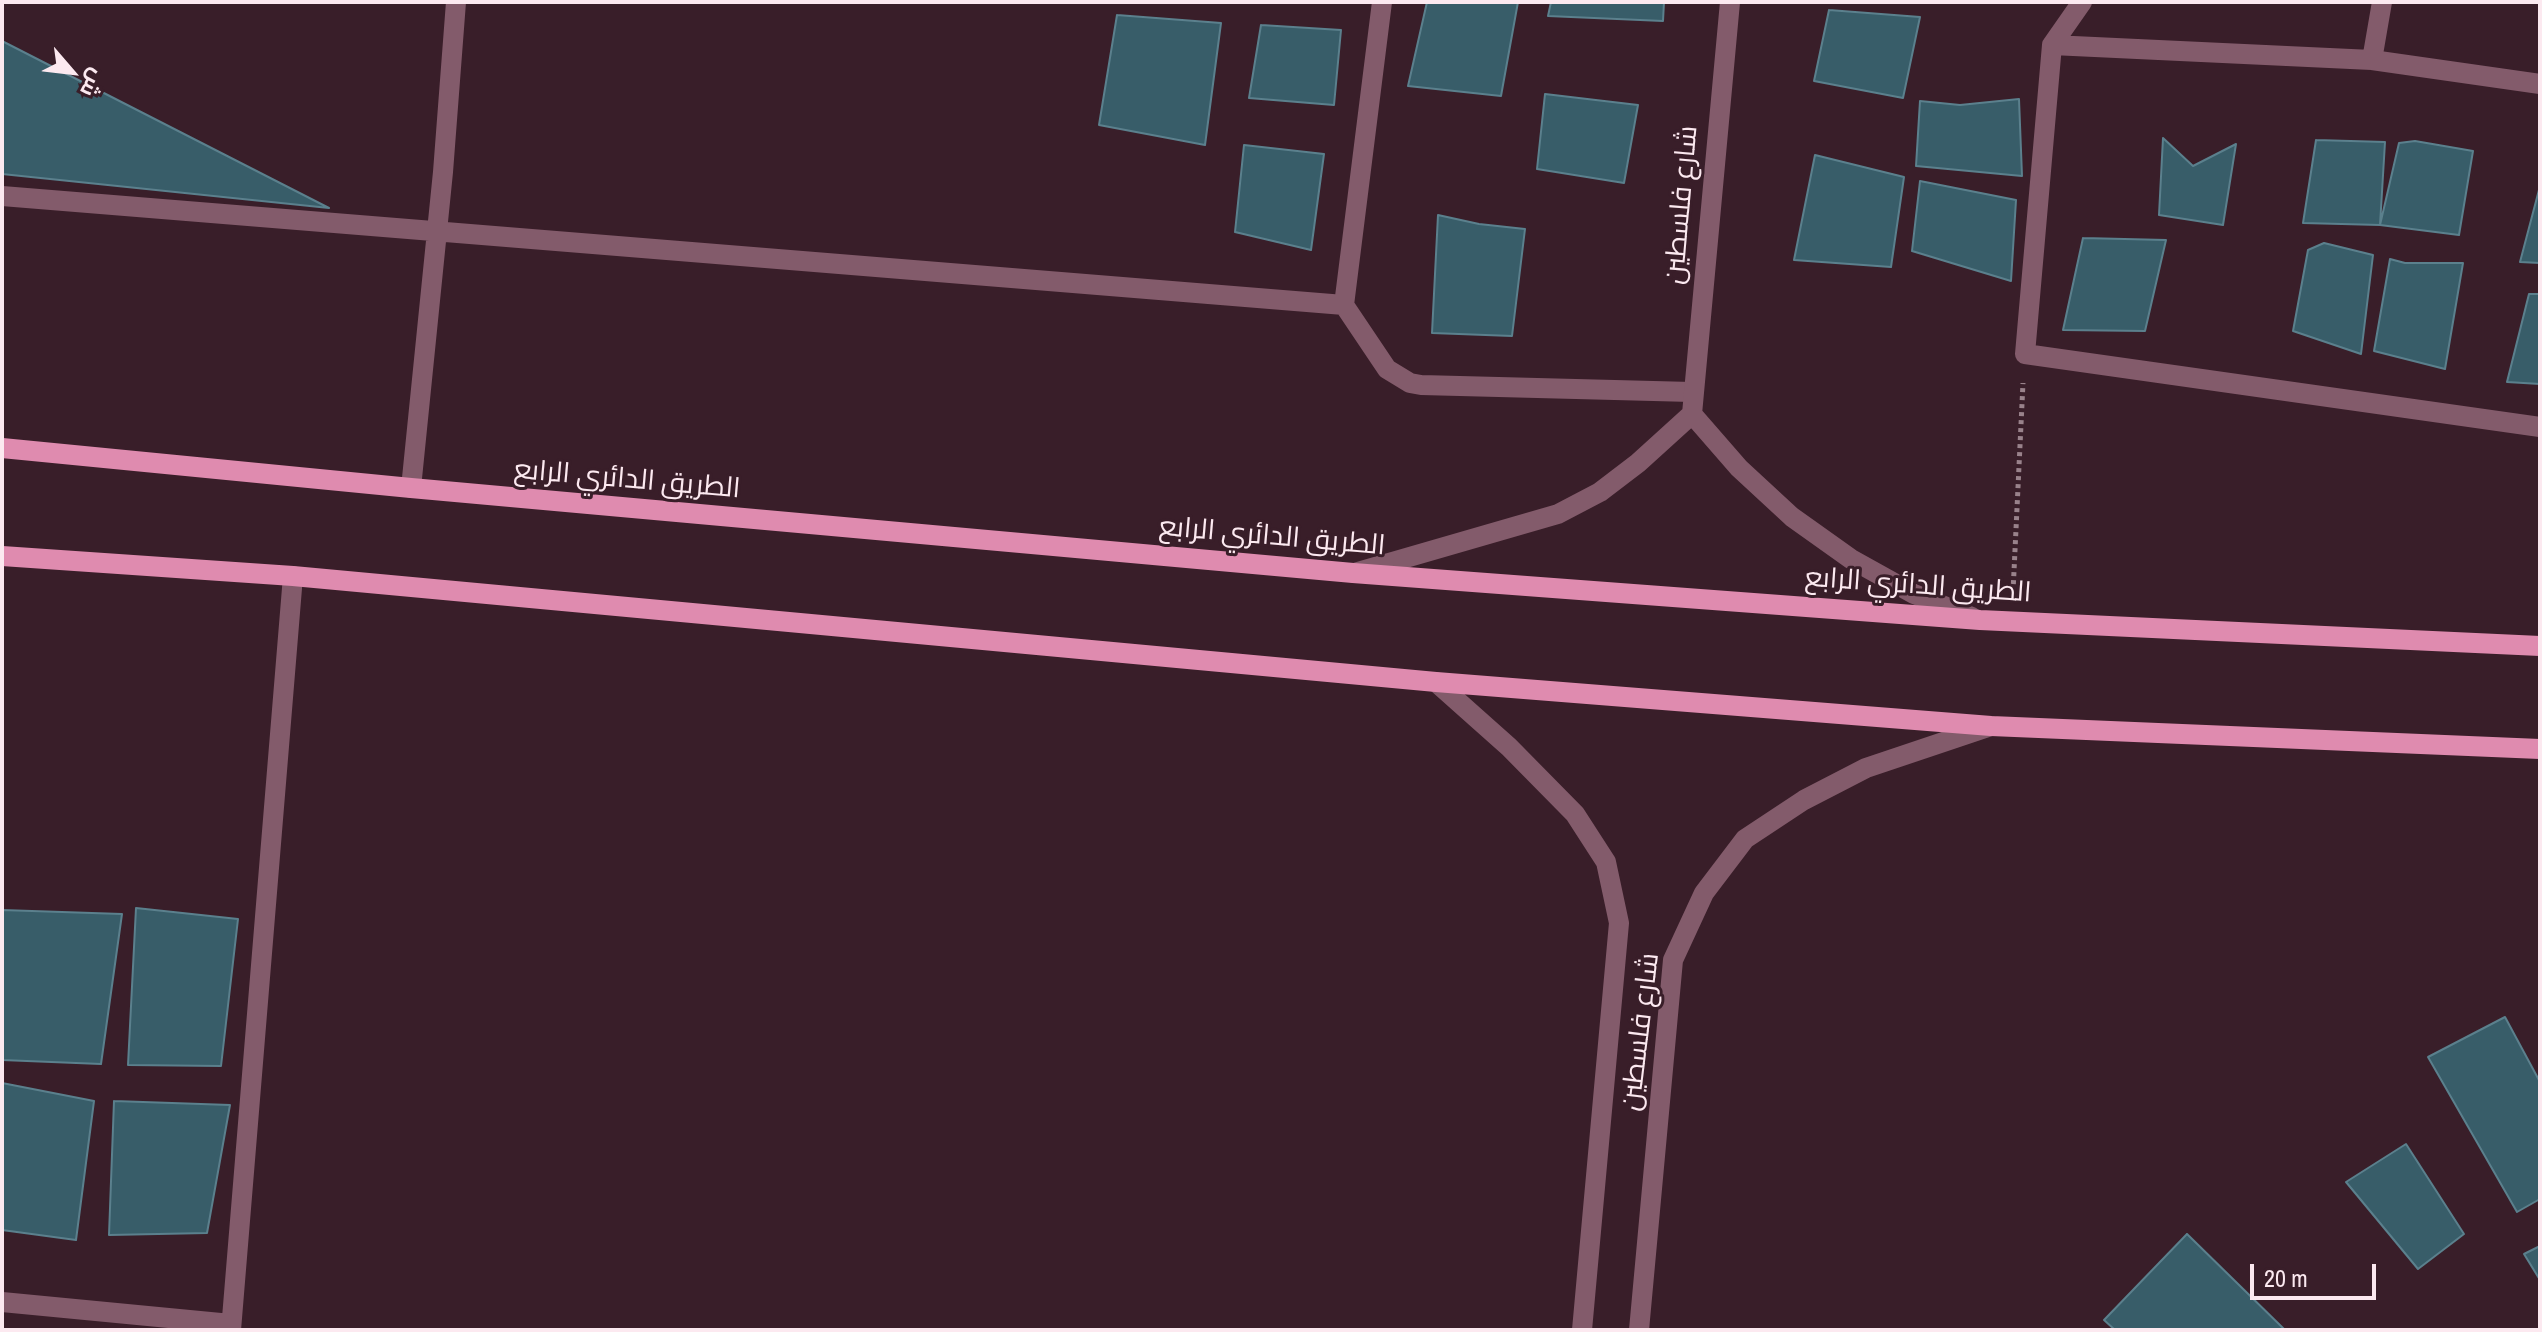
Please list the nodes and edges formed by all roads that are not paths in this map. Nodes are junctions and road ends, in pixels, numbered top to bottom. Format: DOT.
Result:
graph roads {
  1 [pos="456,2"];
  2 [pos="1382,2"];
  3 [pos="1730,2"];
  4 [pos="2082,2"];
  5 [pos="2382,2"];
  6 [pos="2052,45"];
  7 [pos="2372,60"];
  8 [pos="2540,84"];
  9 [pos="2,196"];
  10 [pos="437,233"];
  11 [pos="1344,305"];
  12 [pos="1692,392"];
  13 [pos="1692,414"];
  14 [pos="2540,427"];
  15 [pos="2,448"];
  16 [pos="411,488"];
  17 [pos="2,556"];
  18 [pos="1353,573"];
  19 [pos="293,576"];
  20 [pos="1980,620"];
  21 [pos="2540,646"];
  22 [pos="1436,682"];
  23 [pos="1991,726"];
  24 [pos="2540,749"];
  25 [pos="2,1302"];
  26 [pos="231,1327"];
  27 [pos="1582,1330"];
  28 [pos="1639,1330"];
  1 -- 10 [label="street"];
  2 -- 11 [label="street"];
  3 -- 12 [label="street, شارع فلسطين"];
  4 -- 6 [label="street"];
  5 -- 7 [label="street"];
  6 -- 7 [label="street"];
  6 -- 14 [label="street"];
  7 -- 8 [label="street"];
  9 -- 10 [label="street"];
  10 -- 11 [label="street"];
  10 -- 16 [label="street"];
  11 -- 12 [label="street"];
  12 -- 13 [label="street, شارع فلسطين"];
  13 -- 18 [label="street"];
  13 -- 20 [label="street"];
  15 -- 16 [label="main road, الطريق الدائري الرابع"];
  16 -- 18 [label="main road, الطريق الدائري الرابع"];
  17 -- 19 [label="main road"];
  18 -- 20 [label="main road, الطريق الدائري الرابع"];
  19 -- 22 [label="main road"];
  19 -- 26 [label="street"];
  20 -- 21 [label="main road, الطريق الدائري الرابع"];
  22 -- 23 [label="main road"];
  22 -- 27 [label="street, شارع فلسطين"];
  23 -- 24 [label="main road"];
  23 -- 28 [label="street, شارع فلسطين"];
  25 -- 26 [label="street"];
}
